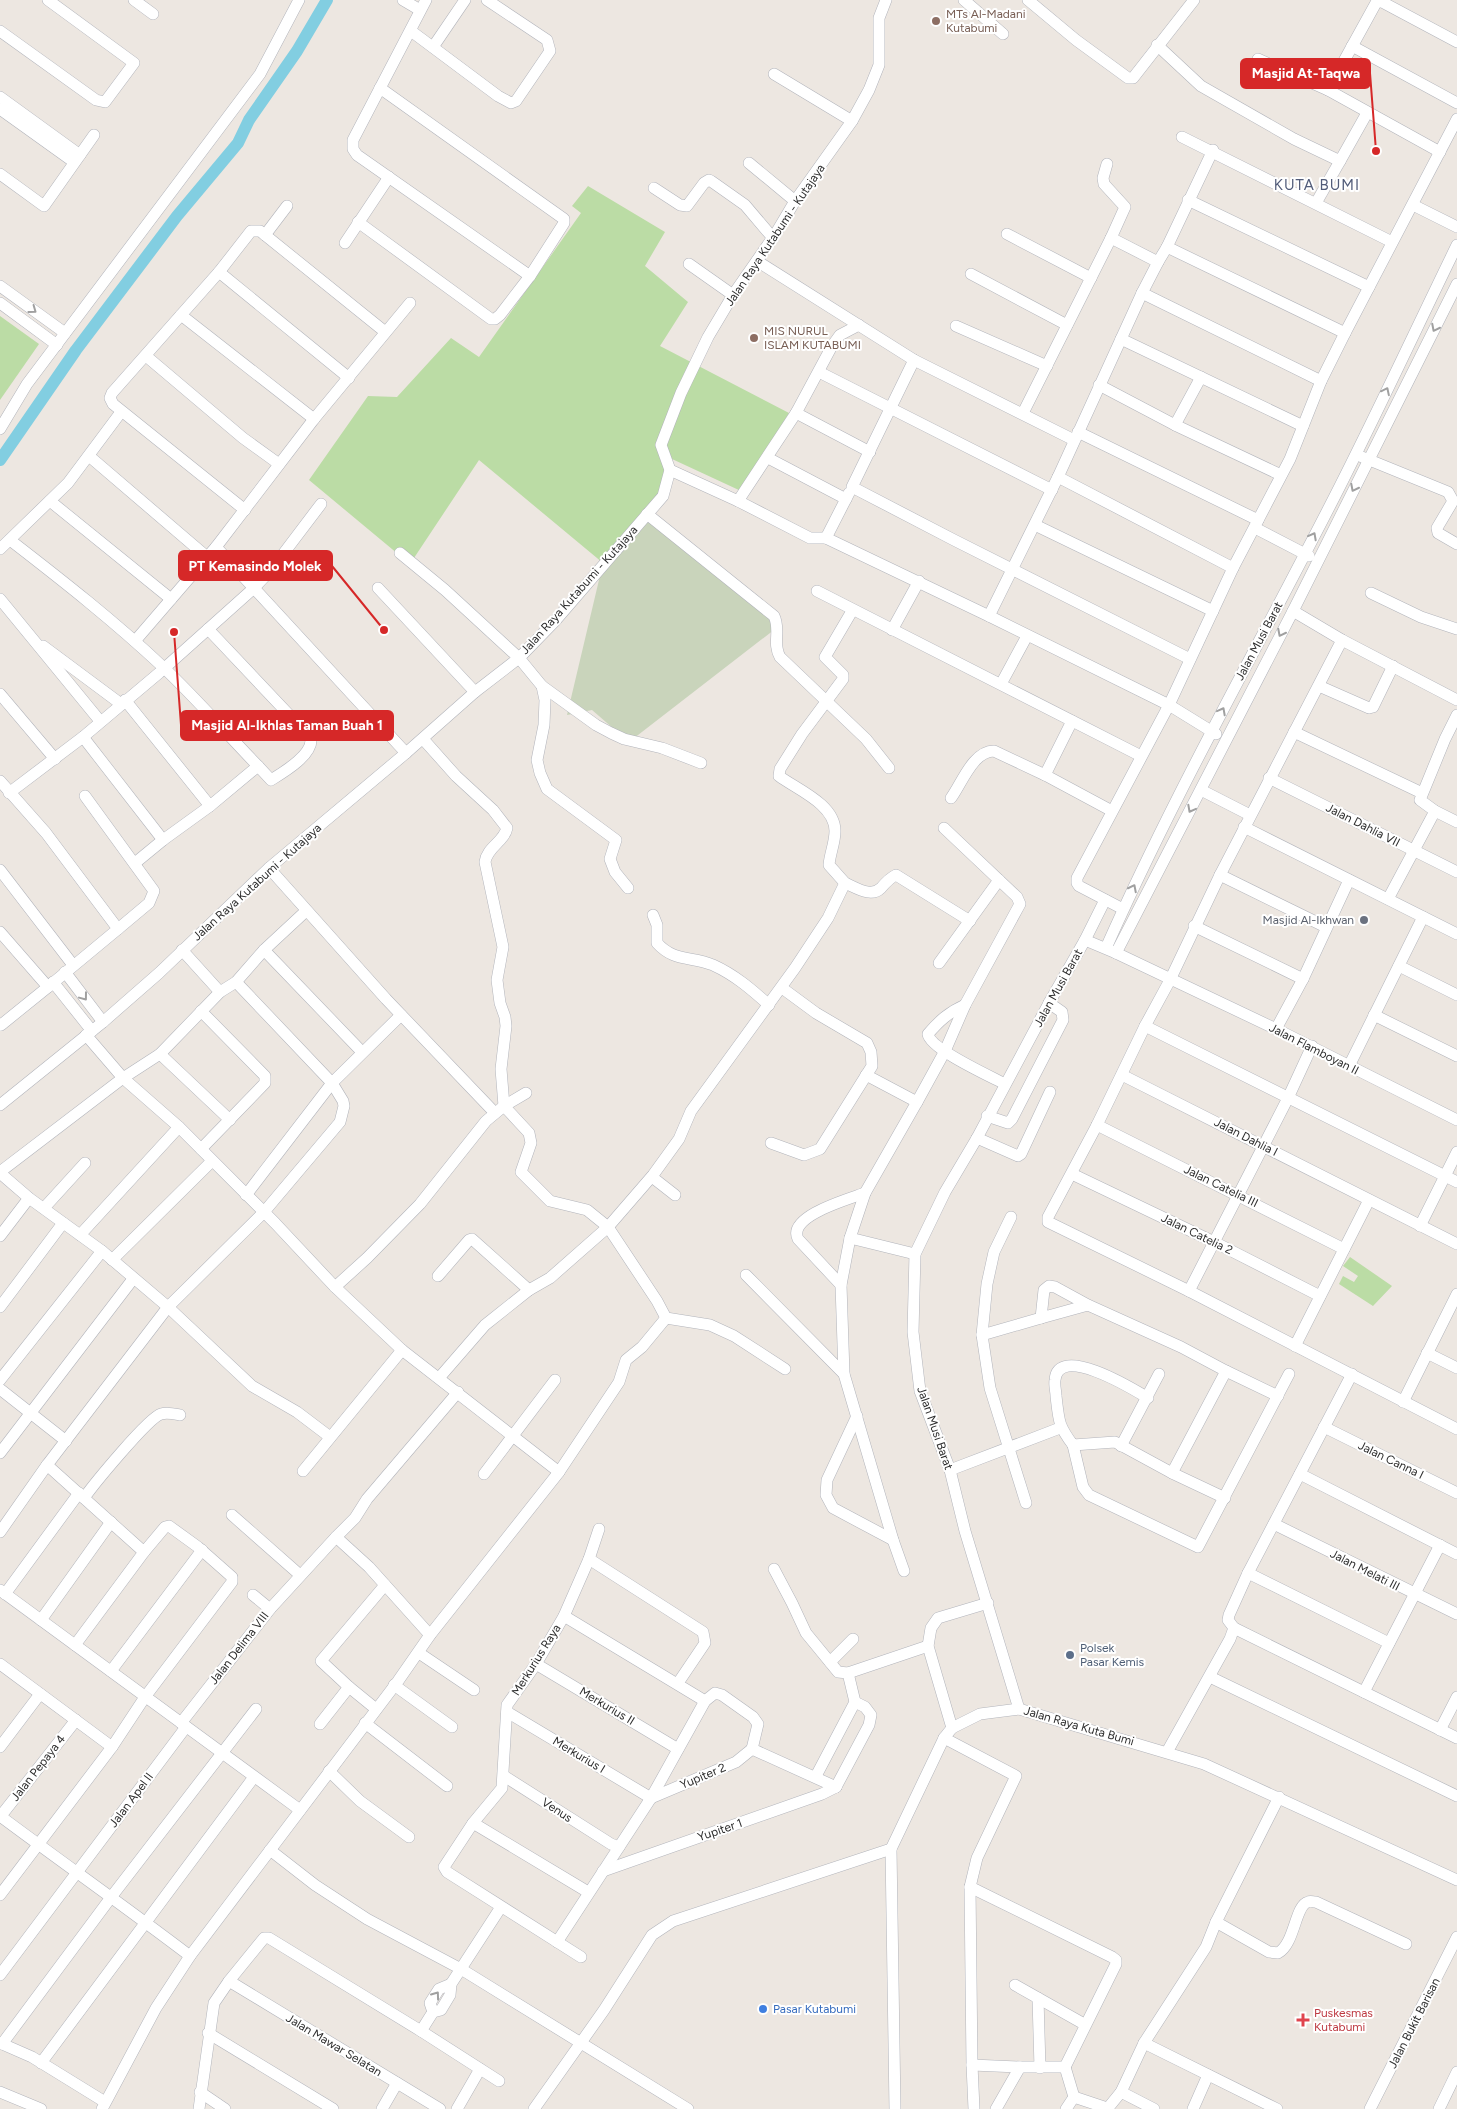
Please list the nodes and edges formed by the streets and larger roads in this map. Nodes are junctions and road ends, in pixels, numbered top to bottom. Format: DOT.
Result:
graph roads {
  1 [pos="48,0"];
  2 [pos="134,0"];
  3 [pos="299,0"];
  4 [pos="403,0"];
  5 [pos="465,0"];
  6 [pos="487,0"];
  7 [pos="886,0"];
  8 [pos="964,0"];
  9 [pos="1028,0"];
  10 [pos="1194,0"];
  11 [pos="423,5"];
  12 [pos="154,14"];
  13 [pos="0,31"];
  14 [pos="411,31"];
  15 [pos="1003,34"];
  16 [pos="1457,42"];
  17 [pos="1157,46"];
  18 [pos="1352,46"];
  19 [pos="433,48"];
  20 [pos="1258,59"];
  21 [pos="774,74"];
  22 [pos="380,88"];
  23 [pos="1328,90"];
  24 [pos="0,97"];
  25 [pos="1457,103"];
  26 [pos="8,110"];
  27 [pos="1367,113"];
  28 [pos="1457,119"];
  29 [pos="852,120"];
  30 [pos="94,136"];
  31 [pos="1182,137"];
  32 [pos="1213,150"];
  33 [pos="1440,152"];
  34 [pos="77,159"];
  35 [pos="1340,161"];
  36 [pos="749,163"];
  37 [pos="1107,164"];
  38 [pos="0,174"];
  39 [pos="389,177"];
  40 [pos="654,188"];
  41 [pos="1188,200"];
  42 [pos="795,201"];
  43 [pos="1316,204"];
  44 [pos="1413,205"];
  45 [pos="287,206"];
  46 [pos="358,222"];
  47 [pos="1457,227"];
  48 [pos="1007,234"];
  49 [pos="265,235"];
  50 [pos="773,238"];
  51 [pos="1111,238"];
  52 [pos="1392,242"];
  53 [pos="345,243"];
  54 [pos="1457,245"];
  55 [pos="1167,247"];
  56 [pos="757,261"];
  57 [pos="1158,262"];
  58 [pos="689,264"];
  59 [pos="219,272"];
  60 [pos="971,274"];
  61 [pos="530,276"];
  62 [pos="1091,278"];
  63 [pos="1457,284"];
  64 [pos="1369,286"];
  65 [pos="0,287"];
  66 [pos="1142,293"];
  67 [pos="733,295"];
  68 [pos="0,303"];
  69 [pos="410,303"];
  70 [pos="181,315"];
  71 [pos="1067,325"];
  72 [pos="859,326"];
  73 [pos="956,326"];
  74 [pos="384,332"];
  75 [pos="66,333"];
  76 [pos="1345,333"];
  77 [pos="1121,339"];
  78 [pos="57,345"];
  79 [pos="146,356"];
  80 [pos="914,360"];
  81 [pos="1046,366"];
  82 [pos="819,372"];
  83 [pos="1201,377"];
  84 [pos="349,378"];
  85 [pos="1321,381"];
  86 [pos="1099,385"];
  87 [pos="892,408"];
  88 [pos="122,412"];
  89 [pos="796,413"];
  90 [pos="1023,413"];
  91 [pos="314,419"];
  92 [pos="1176,425"];
  93 [pos="1303,426"];
  94 [pos="0,429"];
  95 [pos="1076,436"];
  96 [pos="870,452"];
  97 [pos="1355,454"];
  98 [pos="89,456"];
  99 [pos="768,458"];
  100 [pos="1369,459"];
  101 [pos="279,464"];
  102 [pos="670,470"];
  103 [pos="1281,475"];
  104 [pos="1058,477"];
  105 [pos="852,487"];
  106 [pos="1052,490"];
  107 [pos="846,499"];
  108 [pos="50,501"];
  109 [pos="738,501"];
  110 [pos="321,504"];
  111 [pos="244,510"];
  112 [pos="647,514"];
  113 [pos="1256,524"];
  114 [pos="1035,525"];
  115 [pos="826,538"];
  116 [pos="10,540"];
  117 [pos="1457,544"];
  118 [pos="216,547"];
  119 [pos="0,549"];
  120 [pos="400,553"];
  121 [pos="1304,553"];
  122 [pos="207,557"];
  123 [pos="1318,560"];
  124 [pos="1233,568"];
  125 [pos="1013,569"];
  126 [pos="919,582"];
  127 [pos="254,588"];
  128 [pos="378,588"];
  129 [pos="817,592"];
  130 [pos="1371,594"];
  131 [pos="0,599"];
  132 [pos="171,599"];
  133 [pos="852,611"];
  134 [pos="1213,611"];
  135 [pos="1293,611"];
  136 [pos="989,616"];
  137 [pos="208,629"];
  138 [pos="1457,629"];
  139 [pos="892,630"];
  140 [pos="30,636"];
  141 [pos="1028,636"];
  142 [pos="1342,640"];
  143 [pos="135,641"];
  144 [pos="519,658"];
  145 [pos="1190,659"];
  146 [pos="1393,666"];
  147 [pos="165,668"];
  148 [pos="1001,684"];
  149 [pos="542,686"];
  150 [pos="1319,686"];
  151 [pos="475,692"];
  152 [pos="0,694"];
  153 [pos="826,700"];
  154 [pos="1457,700"];
  155 [pos="123,702"];
  156 [pos="1169,705"];
  157 [pos="1457,715"];
  158 [pos="100,721"];
  159 [pos="1072,721"];
  160 [pos="1212,732"];
  161 [pos="1294,732"];
  162 [pos="82,737"];
  163 [pos="423,738"];
  164 [pos="1227,740"];
  165 [pos="406,753"];
  166 [pos="1141,756"];
  167 [pos="55,759"];
  168 [pos="701,764"];
  169 [pos="258,766"];
  170 [pos="889,768"];
  171 [pos="1045,775"];
  172 [pos="1269,778"];
  173 [pos="0,782"];
  174 [pos="1201,790"];
  175 [pos="9,793"];
  176 [pos="1422,793"];
  177 [pos="85,796"];
  178 [pos="951,798"];
  179 [pos="210,806"];
  180 [pos="1112,811"];
  181 [pos="1435,811"];
  182 [pos="1250,815"];
  183 [pos="1457,822"];
  184 [pos="1244,827"];
  185 [pos="944,828"];
  186 [pos="163,840"];
  187 [pos="1413,850"];
  188 [pos="135,863"];
  189 [pos="268,868"];
  190 [pos="0,870"];
  191 [pos="1457,872"];
  192 [pos="1220,875"];
  193 [pos="999,880"];
  194 [pos="1349,880"];
  195 [pos="845,883"];
  196 [pos="628,888"];
  197 [pos="1388,899"];
  198 [pos="1105,900"];
  199 [pos="1123,909"];
  200 [pos="306,910"];
  201 [pos="653,915"];
  202 [pos="1423,917"];
  203 [pos="970,921"];
  204 [pos="1194,926"];
  205 [pos="1326,927"];
  206 [pos="118,928"];
  207 [pos="0,932"];
  208 [pos="1457,934"];
  209 [pos="1085,940"];
  210 [pos="182,950"];
  211 [pos="264,950"];
  212 [pos="1111,950"];
  213 [pos="940,963"];
  214 [pos="1399,966"];
  215 [pos="69,969"];
  216 [pos="1302,979"];
  217 [pos="1170,980"];
  218 [pos="236,982"];
  219 [pos="51,984"];
  220 [pos="782,988"];
  221 [pos="220,992"];
  222 [pos="1457,995"];
  223 [pos="1049,1003"];
  224 [pos="769,1005"];
  225 [pos="964,1005"];
  226 [pos="201,1011"];
  227 [pos="1374,1014"];
  228 [pos="401,1015"];
  229 [pos="103,1022"];
  230 [pos="0,1025"];
  231 [pos="1146,1026"];
  232 [pos="1276,1029"];
  233 [pos="89,1033"];
  234 [pos="1312,1046"];
  235 [pos="945,1051"];
  236 [pos="362,1052"];
  237 [pos="160,1054"];
  238 [pos="1457,1056"];
  239 [pos="1349,1066"];
  240 [pos="1122,1074"];
  241 [pos="866,1075"];
  242 [pos="123,1078"];
  243 [pos="332,1083"];
  244 [pos="1005,1084"];
  245 [pos="1050,1092"];
  246 [pos="526,1093"];
  247 [pos="1288,1098"];
  248 [pos="917,1102"];
  249 [pos="0,1105"];
  250 [pos="504,1106"];
  251 [pos="495,1114"];
  252 [pos="988,1116"];
  253 [pos="230,1120"];
  254 [pos="1457,1120"];
  255 [pos="1098,1125"];
  256 [pos="179,1127"];
  257 [pos="977,1138"];
  258 [pos="771,1143"];
  259 [pos="1262,1146"];
  260 [pos="201,1150"];
  261 [pos="1457,1152"];
  262 [pos="212,1161"];
  263 [pos="85,1163"];
  264 [pos="0,1173"];
  265 [pos="1072,1174"];
  266 [pos="1445,1176"];
  267 [pos="652,1177"];
  268 [pos="1457,1182"];
  269 [pos="865,1193"];
  270 [pos="246,1194"];
  271 [pos="1238,1194"];
  272 [pos="675,1195"];
  273 [pos="29,1198"];
  274 [pos="1369,1200"];
  275 [pos="44,1208"];
  276 [pos="264,1212"];
  277 [pos="1012,1218"];
  278 [pos="63,1223"];
  279 [pos="1420,1226"];
  280 [pos="608,1227"];
  281 [pos="80,1235"];
  282 [pos="0,1236"];
  283 [pos="850,1238"];
  284 [pos="1214,1242"];
  285 [pos="1457,1244"];
  286 [pos="1344,1249"];
  287 [pos="102,1251"];
  288 [pos="915,1254"];
  289 [pos="112,1260"];
  290 [pos="746,1275"];
  291 [pos="438,1276"];
  292 [pos="133,1279"];
  293 [pos="841,1286"];
  294 [pos="335,1287"];
  295 [pos="529,1290"];
  296 [pos="1190,1291"];
  297 [pos="1320,1296"];
  298 [pos="1456,1300"];
  299 [pos="1088,1305"];
  300 [pos="0,1307"];
  301 [pos="168,1307"];
  302 [pos="666,1318"];
  303 [pos="1040,1318"];
  304 [pos="982,1335"];
  305 [pos="1295,1346"];
  306 [pos="402,1350"];
  307 [pos="1427,1353"];
  308 [pos="1457,1368"];
  309 [pos="785,1370"];
  310 [pos="1226,1372"];
  311 [pos="844,1374"];
  312 [pos="1159,1374"];
  313 [pos="1289,1374"];
  314 [pos="1352,1374"];
  315 [pos="439,1378"];
  316 [pos="0,1380"];
  317 [pos="555,1380"];
  318 [pos="0,1389"];
  319 [pos="458,1392"];
  320 [pos="1278,1396"];
  321 [pos="1148,1398"];
  322 [pos="1402,1402"];
  323 [pos="30,1413"];
  324 [pos="180,1415"];
  325 [pos="857,1416"];
  326 [pos="1324,1427"];
  327 [pos="1060,1428"];
  328 [pos="1457,1429"];
  329 [pos="512,1435"];
  330 [pos="330,1437"];
  331 [pos="66,1441"];
  332 [pos="1073,1446"];
  333 [pos="1121,1446"];
  334 [pos="1010,1448"];
  335 [pos="0,1453"];
  336 [pos="47,1465"];
  337 [pos="950,1470"];
  338 [pos="303,1471"];
  339 [pos="559,1472"];
  340 [pos="1172,1473"];
  341 [pos="484,1474"];
  342 [pos="1300,1474"];
  343 [pos="1457,1493"];
  344 [pos="82,1495"];
  345 [pos="1225,1498"];
  346 [pos="1026,1503"];
  347 [pos="232,1515"];
  348 [pos="110,1522"];
  349 [pos="1274,1524"];
  350 [pos="599,1529"];
  351 [pos="0,1532"];
  352 [pos="336,1537"];
  353 [pos="893,1540"];
  354 [pos="1440,1545"];
  355 [pos="202,1550"];
  356 [pos="144,1552"];
  357 [pos="1457,1554"];
  358 [pos="589,1560"];
  359 [pos="774,1569"];
  360 [pos="904,1571"];
  361 [pos="1248,1573"];
  362 [pos="300,1575"];
  363 [pos="385,1585"];
  364 [pos="2,1592"];
  365 [pos="1414,1594"];
  366 [pos="253,1595"];
  367 [pos="988,1602"];
  368 [pos="270,1609"];
  369 [pos="1457,1614"];
  370 [pos="564,1616"];
  371 [pos="41,1620"];
  372 [pos="1234,1628"];
  373 [pos="430,1635"];
  374 [pos="852,1639"];
  375 [pos="1389,1643"];
  376 [pos="76,1645"];
  377 [pos="928,1646"];
  378 [pos="419,1652"];
  379 [pos="830,1662"];
  380 [pos="536,1664"];
  381 [pos="2,1669"];
  382 [pos="111,1671"];
  383 [pos="848,1673"];
  384 [pos="1210,1677"];
  385 [pos="678,1683"];
  386 [pos="394,1685"];
  387 [pos="349,1687"];
  388 [pos="474,1690"];
  389 [pos="1364,1692"];
  390 [pos="40,1694"];
  391 [pos="145,1697"];
  392 [pos="1457,1697"];
  393 [pos="706,1701"];
  394 [pos="854,1702"];
  395 [pos="256,1709"];
  396 [pos="376,1709"];
  397 [pos="1019,1709"];
  398 [pos="507,1712"];
  399 [pos="76,1720"];
  400 [pos="365,1723"];
  401 [pos="320,1724"];
  402 [pos="184,1725"];
  403 [pos="452,1727"];
  404 [pos="952,1728"];
  405 [pos="1440,1730"];
  406 [pos="944,1738"];
  407 [pos="1457,1738"];
  408 [pos="0,1747"];
  409 [pos="112,1747"];
  410 [pos="678,1749"];
  411 [pos="752,1749"];
  412 [pos="221,1752"];
  413 [pos="1167,1752"];
  414 [pos="328,1770"];
  415 [pos="504,1776"];
  416 [pos="816,1776"];
  417 [pos="254,1777"];
  418 [pos="447,1786"];
  419 [pos="836,1787"];
  420 [pos="1457,1796"];
  421 [pos="1280,1797"];
  422 [pos="651,1798"];
  423 [pos="300,1810"];
  424 [pos="0,1816"];
  425 [pos="474,1822"];
  426 [pos="409,1837"];
  427 [pos="38,1844"];
  428 [pos="615,1846"];
  429 [pos="892,1849"];
  430 [pos="270,1850"];
  431 [pos="604,1871"];
  432 [pos="76,1873"];
  433 [pos="1457,1880"];
  434 [pos="970,1887"];
  435 [pos="588,1892"];
  436 [pos="0,1895"];
  437 [pos="112,1896"];
  438 [pos="501,1906"];
  439 [pos="1216,1922"];
  440 [pos="147,1923"];
  441 [pos="1457,1937"];
  442 [pos="557,1942"];
  443 [pos="1406,1944"];
  444 [pos="1454,1949"];
  445 [pos="190,1956"];
  446 [pos="581,1957"];
  447 [pos="460,1969"];
  448 [pos="0,1975"];
  449 [pos="229,1981"];
  450 [pos="1014,1985"];
  451 [pos="1038,1998"];
  452 [pos="1084,2024"];
  453 [pos="421,2031"];
  454 [pos="208,2033"];
  455 [pos="1144,2043"];
  456 [pos="1,2044"];
  457 [pos="579,2044"];
  458 [pos="41,2063"];
  459 [pos="972,2065"];
  460 [pos="1020,2067"];
  461 [pos="1065,2067"];
  462 [pos="1040,2068"];
  463 [pos="480,2069"];
  464 [pos="1457,2072"];
  465 [pos="1208,2075"];
  466 [pos="499,2081"];
  467 [pos="398,2083"];
  468 [pos="0,2092"];
  469 [pos="200,2092"];
  470 [pos="1121,2092"];
  471 [pos="1074,2097"];
  472 [pos="103,2105"];
  473 [pos="41,2109"];
  474 [pos="199,2109"];
  475 [pos="225,2109"];
  476 [pos="333,2109"];
  477 [pos="382,2109"];
  478 [pos="440,2109"];
  479 [pos="457,2109"];
  480 [pos="534,2109"];
  481 [pos="688,2109"];
  482 [pos="896,2109"];
  483 [pos="974,2109"];
  484 [pos="996,2109"];
  485 [pos="1066,2109"];
  486 [pos="1154,2109"];
  487 [pos="1193,2109"];
  488 [pos="1277,2109"];
  489 [pos="1370,2109"];
  490 [pos="1439,2109"];
  1 -- 13 [label="street"];
  2 -- 12 [label="street"];
  3 -- 75 [label="street"];
  4 -- 11 [label="street"];
  5 -- 19 [label="street"];
  6 -- 19 [label="street"];
  7 -- 29 [label="street, Jalan Raya Kutabumi - Kutajaya"];
  8 -- 15 [label="street"];
  9 -- 17 [label="street"];
  10 -- 17 [label="street"];
  11 -- 14 [label="street"];
  14 -- 19 [label="street"];
  14 -- 22 [label="street"];
  16 -- 18 [label="street"];
  17 -- 35 [label="street"];
  18 -- 23 [label="street"];
  18 -- 25 [label="street"];
  20 -- 23 [label="street"];
  21 -- 29 [label="street"];
  22 -- 39 [label="street"];
  22 -- 61 [label="street"];
  23 -- 27 [label="street"];
  24 -- 26 [label="street"];
  26 -- 34 [label="street"];
  27 -- 33 [label="street"];
  27 -- 35 [label="street"];
  28 -- 33 [label="street"];
  29 -- 42 [label="street, Jalan Raya Kutabumi - Kutajaya"];
  30 -- 34 [label="street"];
  31 -- 32 [label="street"];
  32 -- 41 [label="street"];
  32 -- 43 [label="street"];
  33 -- 44 [label="street"];
  34 -- 38 [label="street"];
  35 -- 43 [label="street"];
  36 -- 42 [label="street"];
  37 -- 51 [label="street"];
  39 -- 46 [label="street"];
  39 -- 61 [label="street"];
  40 -- 50 [label="street"];
  41 -- 55 [label="street"];
  41 -- 64 [label="street"];
  42 -- 50 [label="street, Jalan Raya Kutabumi - Kutajaya"];
  43 -- 52 [label="street"];
  44 -- 47 [label="street"];
  44 -- 52 [label="street"];
  45 -- 49 [label="street"];
  46 -- 53 [label="street"];
  46 -- 61 [label="street"];
  48 -- 62 [label="street"];
  49 -- 59 [label="street"];
  49 -- 74 [label="street"];
  50 -- 56 [label="street, Jalan Raya Kutabumi - Kutajaya"];
  51 -- 57 [label="street"];
  51 -- 62 [label="street"];
  52 -- 64 [label="street"];
  97 -- 54 [label="street, Jalan Musi Barat, one-way"];
  55 -- 57 [label="street"];
  55 -- 76 [label="street"];
  56 -- 67 [label="street, Jalan Raya Kutabumi - Kutajaya"];
  56 -- 72 [label="street"];
  57 -- 66 [label="street"];
  58 -- 67 [label="street"];
  59 -- 70 [label="street"];
  59 -- 84 [label="street"];
  60 -- 71 [label="street"];
  62 -- 71 [label="street"];
  63 -- 100 [label="street, Jalan Musi Barat, one-way"];
  64 -- 76 [label="street"];
  65 -- 75 [label="street, one-way"];
  66 -- 77 [label="street"];
  66 -- 85 [label="street"];
  67 -- 102 [label="street, Jalan Raya Kutabumi - Kutajaya"];
  68 -- 78 [label="street"];
  69 -- 74 [label="street"];
  70 -- 79 [label="street"];
  70 -- 91 [label="street"];
  71 -- 81 [label="street"];
  72 -- 80 [label="street"];
  72 -- 82 [label="street"];
  73 -- 81 [label="street"];
  74 -- 84 [label="street"];
  75 -- 78 [label="street"];
  76 -- 85 [label="street"];
  77 -- 83 [label="street"];
  77 -- 86 [label="street"];
  78 -- 94 [label="street"];
  79 -- 88 [label="street"];
  79 -- 101 [label="street"];
  80 -- 87 [label="street"];
  80 -- 90 [label="street"];
  81 -- 90 [label="street"];
  82 -- 87 [label="street"];
  82 -- 89 [label="street"];
  83 -- 92 [label="street"];
  83 -- 93 [label="street"];
  84 -- 91 [label="street"];
  85 -- 93 [label="street"];
  86 -- 92 [label="street"];
  86 -- 95 [label="street"];
  87 -- 96 [label="street"];
  87 -- 106 [label="street"];
  88 -- 98 [label="street"];
  88 -- 111 [label="street"];
  89 -- 96 [label="street"];
  89 -- 99 [label="street"];
  90 -- 95 [label="street"];
  91 -- 101 [label="street"];
  92 -- 103 [label="street"];
  93 -- 103 [label="street"];
  95 -- 104 [label="street"];
  95 -- 113 [label="street"];
  96 -- 105 [label="street"];
  97 -- 100 [label="street"];
  121 -- 97 [label="street, Jalan Musi Barat, one-way"];
  98 -- 108 [label="street"];
  98 -- 122 [label="street"];
  99 -- 107 [label="street"];
  99 -- 109 [label="street"];
  100 -- 117 [label="street"];
  100 -- 123 [label="street, Jalan Musi Barat, one-way"];
  101 -- 111 [label="street"];
  102 -- 109 [label="street"];
  102 -- 112 [label="street, Jalan Raya Kutabumi - Kutajaya"];
  103 -- 113 [label="street"];
  104 -- 106 [label="street"];
  104 -- 124 [label="street"];
  105 -- 107 [label="street"];
  105 -- 125 [label="street"];
  106 -- 114 [label="street"];
  107 -- 115 [label="street"];
  108 -- 116 [label="street"];
  108 -- 132 [label="street"];
  109 -- 115 [label="street"];
  110 -- 127 [label="street"];
  111 -- 118 [label="street"];
  112 -- 144 [label="street, Jalan Raya Kutabumi - Kutajaya"];
  112 -- 153 [label="street"];
  113 -- 121 [label="street"];
  113 -- 124 [label="street"];
  114 -- 125 [label="street"];
  114 -- 134 [label="street"];
  115 -- 126 [label="street"];
  116 -- 119 [label="street"];
  116 -- 143 [label="street"];
  118 -- 122 [label="street"];
  118 -- 127 [label="street"];
  120 -- 144 [label="street"];
  121 -- 123 [label="street"];
  160 -- 121 [label="street, Jalan Musi Barat, one-way"];
  122 -- 132 [label="street"];
  123 -- 135 [label="street, Jalan Musi Barat"];
  124 -- 134 [label="street"];
  125 -- 136 [label="street"];
  125 -- 145 [label="street"];
  126 -- 136 [label="street"];
  126 -- 139 [label="street"];
  127 -- 137 [label="street"];
  127 -- 165 [label="street"];
  128 -- 151 [label="street"];
  129 -- 133 [label="street"];
  130 -- 138 [label="street"];
  131 -- 140 [label="street"];
  132 -- 143 [label="street"];
  133 -- 139 [label="street"];
  133 -- 153 [label="street"];
  134 -- 145 [label="street"];
  135 -- 142 [label="street"];
  135 -- 164 [label="street, Jalan Musi Barat, one-way"];
  136 -- 141 [label="street"];
  137 -- 147 [label="street"];
  137 -- 169 [label="street"];
  139 -- 148 [label="street"];
  140 -- 155 [label="street"];
  140 -- 158 [label="street"];
  141 -- 148 [label="street"];
  141 -- 156 [label="street"];
  142 -- 146 [label="street"];
  142 -- 150 [label="street"];
  143 -- 147 [label="street"];
  144 -- 149 [label="street"];
  144 -- 151 [label="street, Jalan Raya Kutabumi - Kutajaya"];
  145 -- 156 [label="street"];
  146 -- 150 [label="street"];
  146 -- 154 [label="street"];
  147 -- 155 [label="street"];
  147 -- 169 [label="street"];
  148 -- 159 [label="street"];
  149 -- 168 [label="street"];
  149 -- 196 [label="street"];
  150 -- 161 [label="street"];
  151 -- 163 [label="street, Jalan Raya Kutabumi - Kutajaya"];
  152 -- 167 [label="street"];
  153 -- 170 [label="street"];
  153 -- 195 [label="street"];
  155 -- 158 [label="street"];
  155 -- 179 [label="street"];
  156 -- 160 [label="street"];
  156 -- 166 [label="street"];
  157 -- 176 [label="street"];
  158 -- 162 [label="street"];
  159 -- 166 [label="street"];
  159 -- 171 [label="street"];
  160 -- 164 [label="street"];
  199 -- 160 [label="street, Jalan Musi Barat, one-way"];
  161 -- 172 [label="street"];
  161 -- 176 [label="street"];
  162 -- 167 [label="street"];
  162 -- 186 [label="street"];
  163 -- 165 [label="street, Jalan Raya Kutabumi - Kutajaya"];
  163 -- 250 [label="street"];
  164 -- 174 [label="street, Jalan Musi Barat"];
  165 -- 189 [label="street, Jalan Raya Kutabumi - Kutajaya"];
  166 -- 180 [label="street"];
  167 -- 175 [label="street"];
  169 -- 179 [label="street"];
  171 -- 178 [label="street"];
  171 -- 180 [label="street"];
  172 -- 182 [label="street"];
  172 -- 187 [label="street, Jalan Dahlia VII"];
  173 -- 175 [label="street"];
  174 -- 182 [label="street"];
  174 -- 212 [label="street, Jalan Musi Barat, one-way"];
  175 -- 206 [label="street"];
  176 -- 181 [label="street"];
  177 -- 188 [label="street"];
  179 -- 186 [label="street"];
  180 -- 198 [label="street"];
  181 -- 183 [label="street"];
  181 -- 187 [label="street"];
  182 -- 184 [label="street"];
  184 -- 192 [label="street"];
  184 -- 194 [label="street"];
  185 -- 193 [label="street"];
  186 -- 188 [label="street"];
  187 -- 191 [label="street, Jalan Dahlia VII"];
  187 -- 197 [label="street"];
  188 -- 206 [label="street"];
  189 -- 200 [label="street"];
  189 -- 210 [label="street, Jalan Raya Kutabumi - Kutajaya"];
  190 -- 215 [label="street"];
  192 -- 204 [label="street"];
  192 -- 205 [label="street"];
  193 -- 203 [label="street"];
  193 -- 225 [label="street"];
  194 -- 197 [label="street"];
  194 -- 205 [label="street"];
  195 -- 203 [label="street"];
  195 -- 220 [label="street"];
  197 -- 202 [label="street"];
  198 -- 199 [label="street"];
  198 -- 209 [label="street"];
  199 -- 212 [label="street, Jalan Musi Barat"];
  200 -- 211 [label="street"];
  200 -- 228 [label="street"];
  201 -- 224 [label="street"];
  202 -- 208 [label="street"];
  202 -- 214 [label="street"];
  203 -- 213 [label="street"];
  204 -- 216 [label="street"];
  204 -- 217 [label="street"];
  205 -- 216 [label="street"];
  206 -- 215 [label="street"];
  207 -- 219 [label="street"];
  209 -- 212 [label="street, Jalan Musi Barat"];
  209 -- 223 [label="street, Jalan Musi Barat"];
  210 -- 221 [label="street"];
  210 -- 229 [label="street, Jalan Raya Kutabumi - Kutajaya"];
  211 -- 218 [label="street"];
  211 -- 236 [label="street"];
  212 -- 217 [label="street, Jalan Flamboyan II"];
  214 -- 222 [label="street"];
  214 -- 227 [label="street"];
  215 -- 219 [label="street"];
  215 -- 229 [label="street, one-way"];
  216 -- 232 [label="street"];
  217 -- 231 [label="street"];
  217 -- 232 [label="street, Jalan Flamboyan II"];
  218 -- 221 [label="street"];
  218 -- 243 [label="street"];
  219 -- 230 [label="street"];
  219 -- 233 [label="street"];
  220 -- 224 [label="street"];
  220 -- 241 [label="street"];
  221 -- 226 [label="street"];
  223 -- 244 [label="street, Jalan Musi Barat"];
  223 -- 252 [label="street"];
  224 -- 267 [label="street"];
  225 -- 235 [label="street"];
  225 -- 235 [label="street"];
  226 -- 237 [label="street"];
  226 -- 253 [label="street"];
  227 -- 238 [label="street"];
  227 -- 239 [label="street"];
  228 -- 236 [label="street"];
  228 -- 251 [label="street"];
  229 -- 233 [label="street, Jalan Raya Kutabumi - Kutajaya"];
  231 -- 240 [label="street"];
  231 -- 247 [label="street"];
  232 -- 234 [label="street, Jalan Flamboyan II"];
  233 -- 242 [label="street"];
  233 -- 249 [label="street, Jalan Raya Kutabumi - Kutajaya"];
  234 -- 239 [label="street, Jalan Flamboyan II"];
  234 -- 247 [label="street"];
  235 -- 244 [label="street"];
  235 -- 248 [label="street"];
  236 -- 243 [label="street"];
  237 -- 242 [label="street"];
  237 -- 253 [label="street"];
  239 -- 254 [label="street, Jalan Flamboyan II"];
  240 -- 255 [label="street"];
  240 -- 259 [label="street, Jalan Dahlia I"];
  241 -- 248 [label="street"];
  241 -- 258 [label="street"];
  242 -- 256 [label="street"];
  242 -- 264 [label="street"];
  243 -- 270 [label="street"];
  243 -- 276 [label="street"];
  244 -- 252 [label="street, Jalan Musi Barat"];
  245 -- 257 [label="street"];
  246 -- 250 [label="street"];
  247 -- 259 [label="street"];
  247 -- 266 [label="street"];
  248 -- 269 [label="street"];
  250 -- 251 [label="street"];
  250 -- 280 [label="street"];
  251 -- 294 [label="street"];
  252 -- 257 [label="street, Jalan Musi Barat"];
  253 -- 260 [label="street"];
  255 -- 265 [label="street"];
  255 -- 271 [label="street, Jalan Catelia III"];
  256 -- 260 [label="street"];
  256 -- 281 [label="street"];
  257 -- 288 [label="street, Jalan Musi Barat"];
  259 -- 271 [label="street"];
  259 -- 274 [label="street, Jalan Dahlia I"];
  260 -- 262 [label="street"];
  261 -- 266 [label="street"];
  262 -- 270 [label="street"];
  262 -- 289 [label="street"];
  263 -- 275 [label="street"];
  264 -- 273 [label="street"];
  265 -- 284 [label="street, Jalan Catelia 2"];
  265 -- 296 [label="street"];
  266 -- 268 [label="street"];
  266 -- 279 [label="street"];
  267 -- 272 [label="street"];
  267 -- 280 [label="street"];
  269 -- 283 [label="street"];
  269 -- 293 [label="street"];
  270 -- 276 [label="street"];
  271 -- 284 [label="street"];
  271 -- 286 [label="street, Jalan Catelia III"];
  273 -- 275 [label="street"];
  273 -- 282 [label="street"];
  274 -- 279 [label="street, Jalan Dahlia I"];
  274 -- 286 [label="street"];
  275 -- 278 [label="street"];
  276 -- 294 [label="street"];
  276 -- 301 [label="street"];
  277 -- 304 [label="street"];
  278 -- 281 [label="street"];
  278 -- 300 [label="street"];
  279 -- 285 [label="street, Jalan Dahlia I"];
  280 -- 295 [label="street"];
  280 -- 302 [label="street"];
  281 -- 287 [label="street"];
  283 -- 288 [label="street"];
  283 -- 293 [label="street"];
  284 -- 296 [label="street"];
  284 -- 297 [label="street, Jalan Catelia 2"];
  286 -- 297 [label="street"];
  287 -- 289 [label="street"];
  287 -- 316 [label="street"];
  288 -- 337 [label="street, Jalan Musi Barat"];
  289 -- 292 [label="street"];
  290 -- 311 [label="street"];
  291 -- 295 [label="street"];
  292 -- 301 [label="street"];
  292 -- 323 [label="street"];
  293 -- 311 [label="street"];
  294 -- 306 [label="street"];
  295 -- 315 [label="street"];
  296 -- 305 [label="street"];
  297 -- 305 [label="street"];
  298 -- 307 [label="street"];
  299 -- 303 [label="street"];
  299 -- 303 [label="street"];
  299 -- 310 [label="street"];
  301 -- 330 [label="street"];
  301 -- 331 [label="street"];
  302 -- 309 [label="street"];
  302 -- 339 [label="street"];
  303 -- 304 [label="street"];
  304 -- 334 [label="street"];
  305 -- 314 [label="street"];
  306 -- 315 [label="street"];
  306 -- 330 [label="street"];
  307 -- 308 [label="street"];
  307 -- 322 [label="street"];
  310 -- 320 [label="street"];
  310 -- 340 [label="street"];
  311 -- 325 [label="street"];
  312 -- 321 [label="street"];
  313 -- 320 [label="street"];
  314 -- 322 [label="street"];
  314 -- 326 [label="street"];
  315 -- 319 [label="street"];
  317 -- 329 [label="street"];
  318 -- 323 [label="street"];
  319 -- 329 [label="street"];
  319 -- 352 [label="street, Jalan Delima VIII"];
  320 -- 345 [label="street"];
  321 -- 327 [label="street"];
  321 -- 333 [label="street"];
  322 -- 328 [label="street"];
  323 -- 331 [label="street"];
  323 -- 335 [label="street"];
  324 -- 344 [label="street"];
  325 -- 353 [label="street"];
  325 -- 353 [label="street"];
  326 -- 342 [label="street"];
  326 -- 343 [label="street, Jalan Canna I"];
  327 -- 332 [label="street"];
  327 -- 334 [label="street"];
  329 -- 339 [label="street"];
  329 -- 341 [label="street"];
  330 -- 338 [label="street"];
  331 -- 336 [label="street"];
  332 -- 333 [label="street"];
  332 -- 345 [label="street"];
  333 -- 340 [label="street"];
  334 -- 337 [label="street"];
  334 -- 346 [label="street"];
  336 -- 344 [label="street"];
  336 -- 351 [label="street"];
  337 -- 367 [label="street, Jalan Musi Barat"];
  339 -- 373 [label="street"];
  340 -- 345 [label="street"];
  342 -- 349 [label="street"];
  342 -- 354 [label="street"];
  344 -- 348 [label="street"];
  344 -- 364 [label="street"];
  347 -- 362 [label="street"];
  348 -- 356 [label="street"];
  348 -- 371 [label="street"];
  349 -- 361 [label="street"];
  349 -- 365 [label="street, Jalan Melati III"];
  350 -- 358 [label="street, Merkurius Raya"];
  352 -- 362 [label="street, Jalan Delima VIII"];
  352 -- 363 [label="street"];
  353 -- 360 [label="street"];
  354 -- 357 [label="street"];
  354 -- 365 [label="street"];
  355 -- 356 [label="street"];
  355 -- 382 [label="street"];
  355 -- 391 [label="street"];
  356 -- 376 [label="street"];
  358 -- 370 [label="street, Merkurius Raya"];
  358 -- 385 [label="street"];
  359 -- 379 [label="street"];
  361 -- 372 [label="street"];
  361 -- 375 [label="street"];
  362 -- 368 [label="street, Jalan Delima VIII"];
  363 -- 373 [label="street"];
  363 -- 387 [label="street"];
  364 -- 371 [label="street"];
  365 -- 369 [label="street, Jalan Melati III"];
  365 -- 375 [label="street"];
  366 -- 368 [label="street"];
  367 -- 377 [label="street"];
  367 -- 397 [label="street, Jalan Musi Barat"];
  368 -- 402 [label="street, Jalan Delima VIII"];
  370 -- 380 [label="street, Merkurius Raya"];
  370 -- 385 [label="street"];
  371 -- 376 [label="street"];
  372 -- 384 [label="street"];
  372 -- 389 [label="street"];
  373 -- 378 [label="street"];
  374 -- 379 [label="street"];
  375 -- 389 [label="street"];
  376 -- 382 [label="street"];
  377 -- 383 [label="street"];
  377 -- 404 [label="street"];
  378 -- 386 [label="street"];
  378 -- 388 [label="street"];
  379 -- 383 [label="street"];
  380 -- 398 [label="street, Merkurius Raya"];
  380 -- 410 [label="street, Merkurius II"];
  381 -- 390 [label="street"];
  382 -- 391 [label="street"];
  383 -- 394 [label="street"];
  384 -- 413 [label="street"];
  384 -- 420 [label="street"];
  385 -- 393 [label="street"];
  386 -- 396 [label="street"];
  386 -- 403 [label="street"];
  387 -- 396 [label="street"];
  387 -- 401 [label="street"];
  389 -- 405 [label="street"];
  390 -- 399 [label="street"];
  390 -- 408 [label="street"];
  391 -- 402 [label="street"];
  391 -- 409 [label="street"];
  392 -- 405 [label="street"];
  393 -- 410 [label="street"];
  393 -- 411 [label="street"];
  394 -- 416 [label="street"];
  394 -- 419 [label="street"];
  395 -- 412 [label="street"];
  396 -- 400 [label="street"];
  397 -- 404 [label="street, Jalan Raya Kuta Bumi"];
  397 -- 413 [label="street, Jalan Raya Kuta Bumi"];
  398 -- 415 [label="street, Merkurius Raya"];
  398 -- 422 [label="street, Merkurius I"];
  399 -- 409 [label="street"];
  399 -- 424 [label="street, Jalan Pepaya 4"];
  400 -- 414 [label="street"];
  400 -- 418 [label="street"];
  402 -- 412 [label="street"];
  402 -- 432 [label="street, Jalan Apel II"];
  404 -- 406 [label="street, Jalan Raya Kuta Bumi"];
  405 -- 407 [label="street"];
  406 -- 429 [label="street, Jalan Raya Kuta Bumi"];
  406 -- 434 [label="street"];
  409 -- 427 [label="street"];
  410 -- 422 [label="street"];
  411 -- 416 [label="street"];
  411 -- 422 [label="street, Yupiter 2"];
  412 -- 417 [label="street"];
  412 -- 437 [label="street"];
  413 -- 421 [label="street, Jalan Raya Kuta Bumi"];
  414 -- 423 [label="street"];
  414 -- 426 [label="street"];
  415 -- 425 [label="street, Merkurius Raya"];
  415 -- 428 [label="street, Venus"];
  416 -- 419 [label="street"];
  417 -- 423 [label="street"];
  417 -- 440 [label="street"];
  419 -- 431 [label="street, Yupiter 1"];
  421 -- 433 [label="street, Jalan Raya Kuta Bumi"];
  421 -- 439 [label="street"];
  422 -- 428 [label="street"];
  423 -- 430 [label="street"];
  424 -- 427 [label="street"];
  425 -- 435 [label="street"];
  425 -- 438 [label="street, Merkurius Raya"];
  427 -- 432 [label="street"];
  427 -- 436 [label="street"];
  428 -- 431 [label="street"];
  429 -- 457 [label="street"];
  429 -- 482 [label="street, Jalan Raya Kuta Bumi"];
  430 -- 445 [label="street"];
  430 -- 447 [label="street"];
  431 -- 435 [label="street"];
  432 -- 437 [label="street"];
  432 -- 448 [label="street, Jalan Apel II"];
  434 -- 452 [label="street"];
  434 -- 459 [label="street"];
  435 -- 442 [label="street"];
  437 -- 440 [label="street"];
  437 -- 456 [label="street"];
  438 -- 442 [label="street"];
  438 -- 447 [label="street"];
  439 -- 443 [label="street"];
  439 -- 455 [label="street"];
  440 -- 445 [label="street"];
  440 -- 458 [label="street"];
  441 -- 444 [label="street, Jalan Bukit Barisan"];
  442 -- 446 [label="street"];
  444 -- 489 [label="street, Jalan Bukit Barisan"];
  445 -- 472 [label="street"];
  447 -- 453 [label="street"];
  447 -- 457 [label="street"];
  449 -- 453 [label="street"];
  449 -- 454 [label="street"];
  449 -- 467 [label="street, Jalan Mawar Selatan"];
  450 -- 451 [label="street"];
  451 -- 452 [label="street"];
  451 -- 462 [label="street"];
  452 -- 461 [label="street"];
  453 -- 463 [label="street"];
  454 -- 469 [label="street"];
  454 -- 476 [label="street"];
  455 -- 465 [label="street"];
  455 -- 470 [label="street"];
  456 -- 458 [label="street"];
  457 -- 480 [label="street"];
  457 -- 481 [label="street"];
  458 -- 472 [label="street"];
  459 -- 460 [label="street"];
  459 -- 483 [label="street"];
  460 -- 462 [label="street"];
  460 -- 484 [label="street"];
  461 -- 462 [label="street"];
  461 -- 471 [label="street"];
  463 -- 466 [label="street"];
  463 -- 479 [label="street"];
  464 -- 490 [label="street"];
  465 -- 487 [label="street"];
  465 -- 488 [label="street"];
  467 -- 477 [label="street"];
  467 -- 478 [label="street, Jalan Mawar Selatan"];
  468 -- 473 [label="street"];
  469 -- 474 [label="street"];
  469 -- 475 [label="street"];
  470 -- 471 [label="street"];
  470 -- 486 [label="street"];
  471 -- 485 [label="street"];
}
